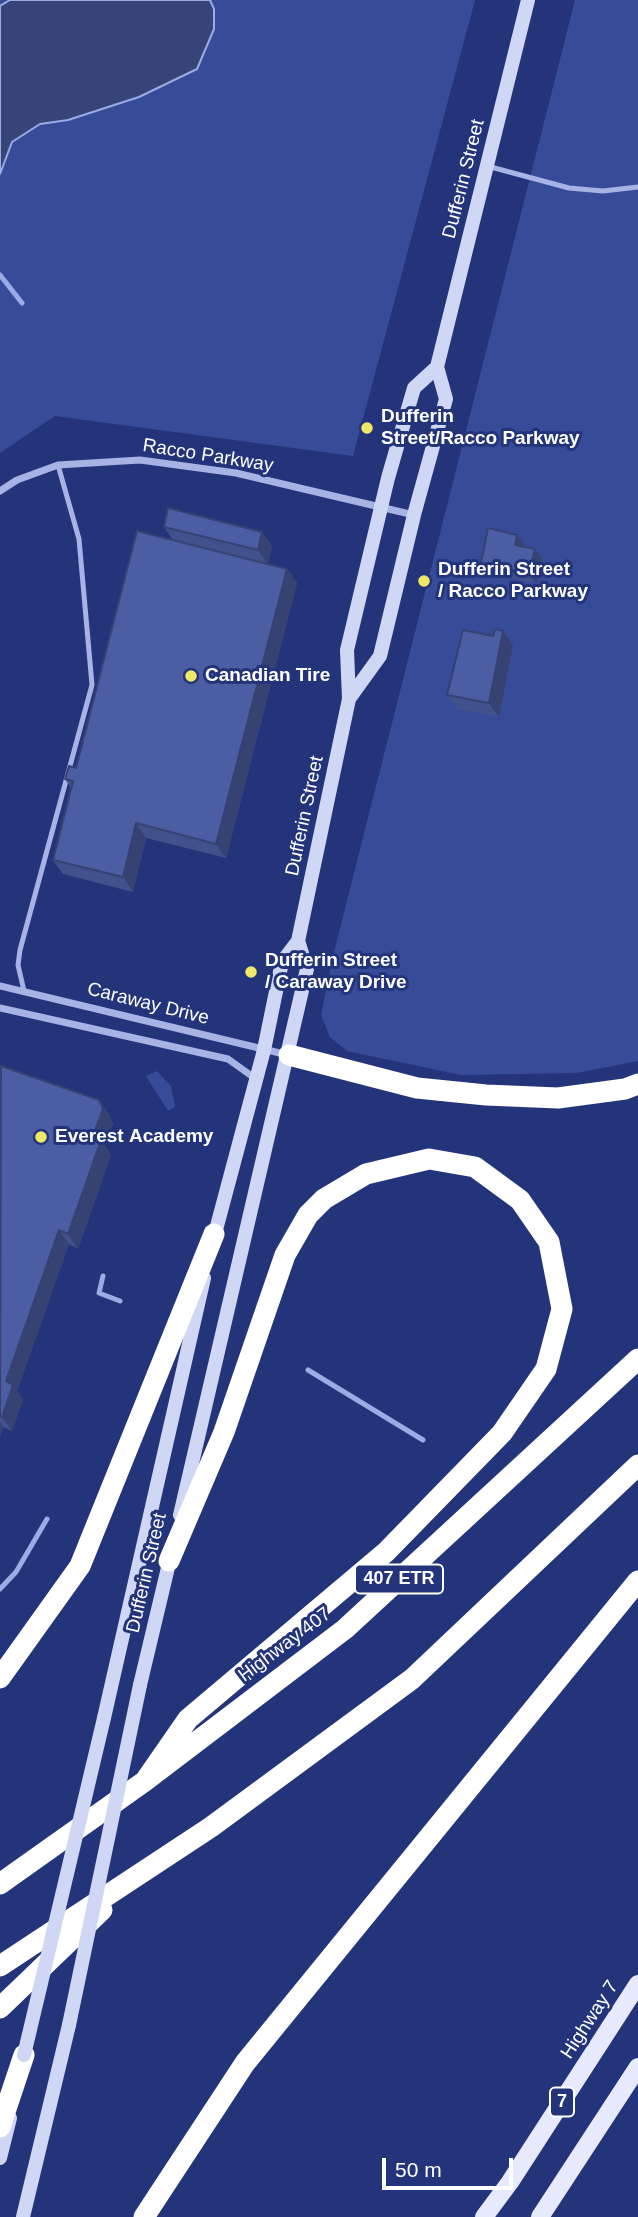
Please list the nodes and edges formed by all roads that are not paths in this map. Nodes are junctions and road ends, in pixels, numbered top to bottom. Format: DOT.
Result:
graph roads {
  1 [pos="528,0"];
  2 [pos="486,166"];
  3 [pos="638,187"];
  4 [pos="437,367"];
  5 [pos="58,465"];
  6 [pos="0,491"];
  7 [pos="382,509"];
  8 [pos="414,515"];
  9 [pos="349,699"];
  10 [pos="298,941"];
  11 [pos="0,986"];
  12 [pos="24,991"];
  13 [pos="0,1008"];
  14 [pos="264,1050"];
  15 [pos="289,1055"];
  16 [pos="256,1079"];
  17 [pos="638,1084"];
  18 [pos="214,1234"];
  19 [pos="638,1359"];
  20 [pos="638,1465"];
  21 [pos="169,1561"];
  22 [pos="638,1581"];
  23 [pos="0,1678"];
  24 [pos="145,1781"];
  25 [pos="140,1874"];
  26 [pos="0,1884"];
  27 [pos="0,1966"];
  28 [pos="638,1984"];
  29 [pos="0,2008"];
  30 [pos="24,2055"];
  31 [pos="638,2067"];
  32 [pos="0,2127"];
  33 [pos="0,2158"];
  34 [pos="23,2217"];
  35 [pos="144,2217"];
  36 [pos="484,2217"];
  37 [pos="540,2217"];
  1 -- 2 [label="main road, Dufferin Street"];
  2 -- 3 [label="lane"];
  2 -- 4 [label="main road, Dufferin Street"];
  4 -- 7 [label="main road, Dufferin Street"];
  4 -- 8 [label="main road, Dufferin Street"];
  5 -- 6 [label="street, Racco Parkway"];
  5 -- 7 [label="street, Racco Parkway"];
  5 -- 12 [label="lane"];
  7 -- 8 [label="street, Racco Parkway"];
  7 -- 9 [label="main road, Dufferin Street"];
  8 -- 9 [label="main road, Dufferin Street"];
  9 -- 10 [label="main road, Dufferin Street"];
  10 -- 14 [label="main road, Dufferin Street"];
  10 -- 15 [label="main road, Dufferin Street"];
  11 -- 12 [label="street, Caraway Drive"];
  12 -- 14 [label="street, Caraway Drive"];
  13 -- 16 [label="street, Caraway Drive"];
  14 -- 15 [label="street, Caraway Drive"];
  14 -- 16 [label="main road, Dufferin Street"];
  15 -- 17 [label="highway"];
  15 -- 21 [label="main road, Dufferin Street"];
  16 -- 18 [label="main road, Dufferin Street"];
  18 -- 23 [label="highway"];
  18 -- 30 [label="main road, Dufferin Street, bridge"];
  19 -- 24 [label="highway, Highway 407 / 407 ETR"];
  20 -- 25 [label="highway"];
  21 -- 24 [label="highway"];
  21 -- 34 [label="main road, Dufferin Street, bridge"];
  22 -- 35 [label="highway"];
  24 -- 26 [label="highway, Highway 407 / 407 ETR"];
  25 -- 27 [label="highway"];
  25 -- 29 [label="highway"];
  28 -- 36 [label="main road, Highway 7 / 7"];
  30 -- 32 [label="highway"];
  30 -- 33 [label="main road, Dufferin Street"];
  31 -- 37 [label="main road, 7"];
}
